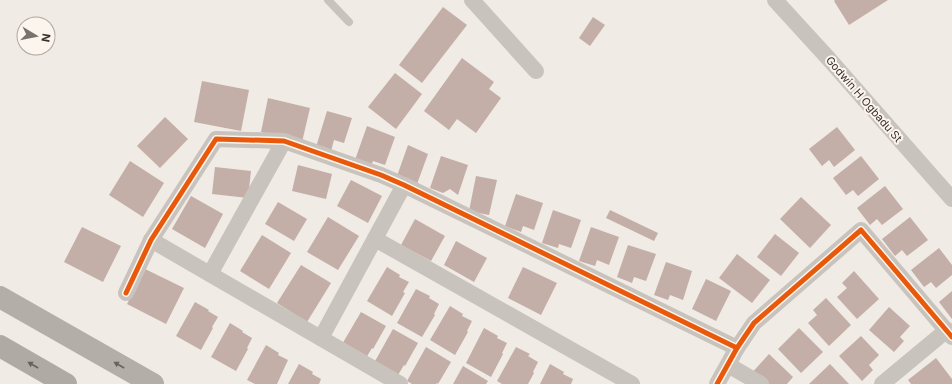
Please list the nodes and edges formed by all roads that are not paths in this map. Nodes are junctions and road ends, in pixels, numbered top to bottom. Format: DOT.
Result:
graph roads {
  1 [pos="328,0"];
  2 [pos="472,0"];
  3 [pos="774,0"];
  4 [pos="349,22"];
  5 [pos="536,71"];
  6 [pos="284,141"];
  7 [pos="404,185"];
  8 [pos="952,199"];
  9 [pos="375,239"];
  10 [pos="151,240"];
  11 [pos="210,274"];
  12 [pos="126,293"];
  13 [pos="0,297"];
  14 [pos="949,333"];
  15 [pos="321,338"];
  16 [pos="0,346"];
  17 [pos="737,348"];
  18 [pos="728,365"];
  19 [pos="66,384"];
  20 [pos="153,384"];
  21 [pos="400,384"];
  22 [pos="632,384"];
  23 [pos="717,384"];
  24 [pos="761,384"];
  25 [pos="882,384"];
  1 -- 4 [label="lane"];
  2 -- 5 [label="street"];
  3 -- 8 [label="street, Godwin H Ogbadu St"];
  6 -- 7 [label="street"];
  6 -- 10 [label="street"];
  6 -- 11 [label="street"];
  7 -- 9 [label="street"];
  7 -- 17 [label="street"];
  9 -- 15 [label="street"];
  9 -- 22 [label="street"];
  10 -- 11 [label="street"];
  10 -- 12 [label="street"];
  11 -- 15 [label="street"];
  20 -- 13 [label="highway, one-way"];
  14 -- 17 [label="street"];
  14 -- 25 [label="street"];
  15 -- 21 [label="street"];
  19 -- 16 [label="highway, one-way"];
  17 -- 18 [label="street"];
  18 -- 23 [label="street"];
  18 -- 24 [label="street"];
}
